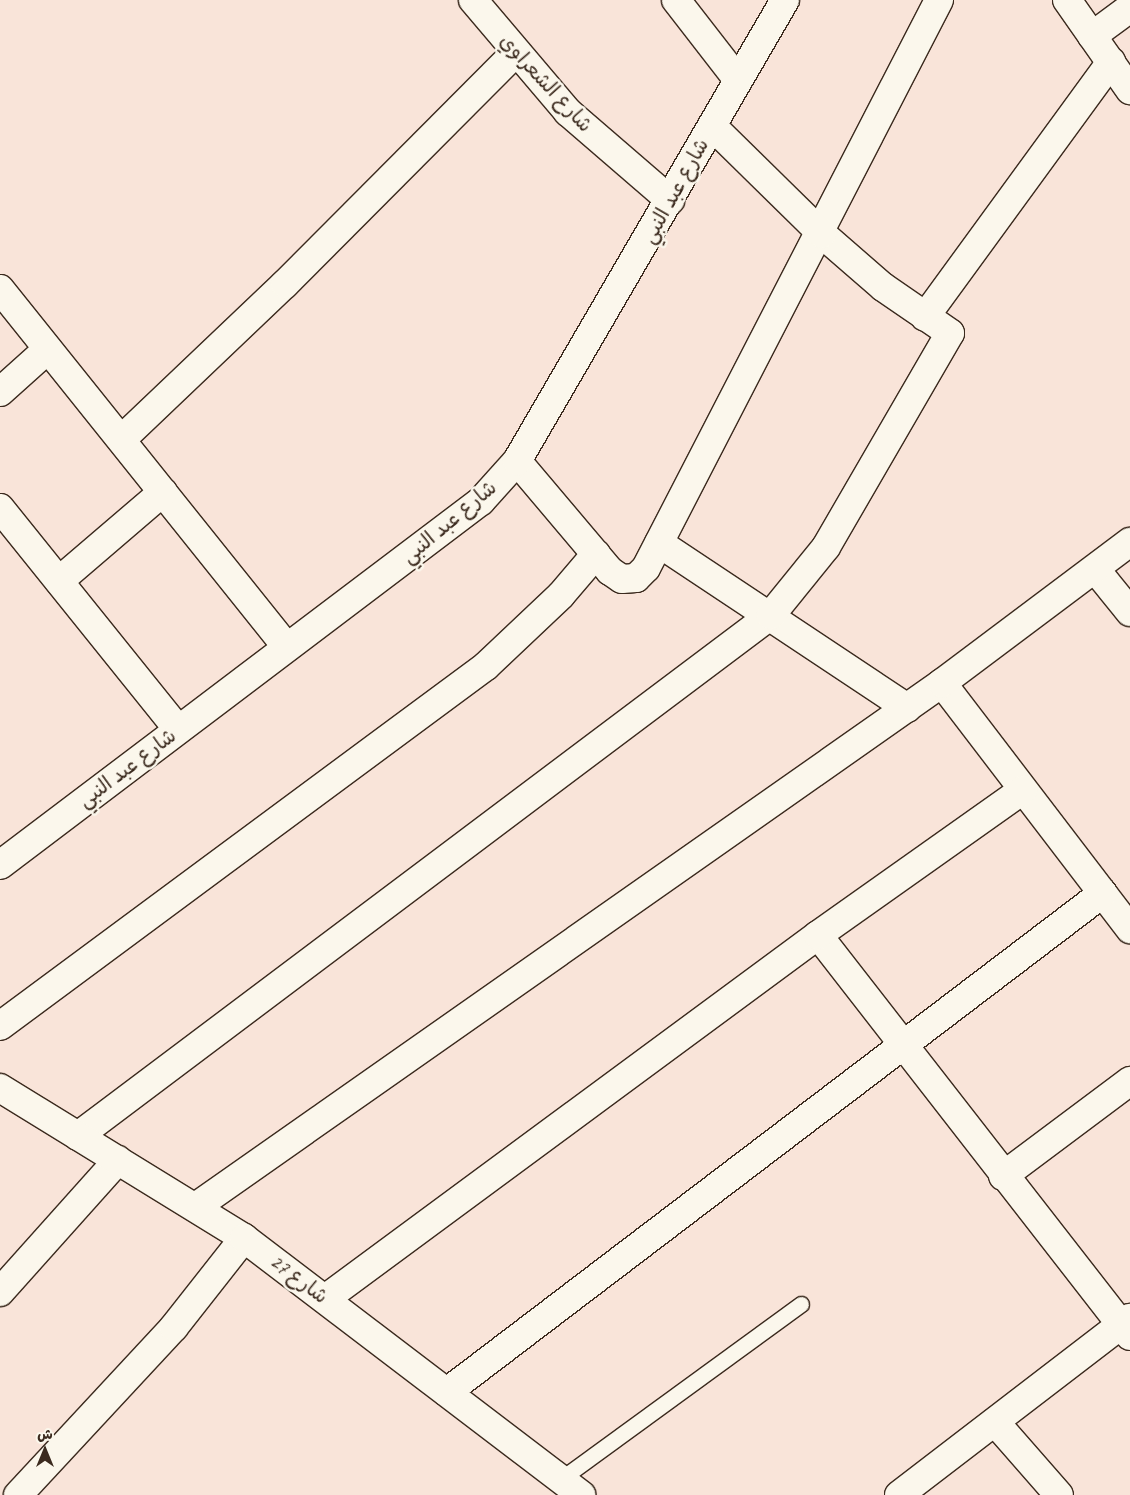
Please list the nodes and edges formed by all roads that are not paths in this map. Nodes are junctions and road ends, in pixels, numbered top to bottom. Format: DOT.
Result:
graph roads {
  1 [pos="473,0"];
  2 [pos="676,0"];
  3 [pos="785,0"];
  4 [pos="939,0"];
  5 [pos="1067,0"];
  6 [pos="1130,8"];
  7 [pos="1092,36"];
  8 [pos="516,52"];
  9 [pos="1111,62"];
  10 [pos="738,80"];
  11 [pos="1130,90"];
  12 [pos="712,126"];
  13 [pos="670,200"];
  14 [pos="822,234"];
  15 [pos="0,290"];
  16 [pos="925,318"];
  17 [pos="48,349"];
  18 [pos="0,392"];
  19 [pos="122,439"];
  20 [pos="517,461"];
  21 [pos="163,492"];
  22 [pos="0,508"];
  23 [pos="1130,542"];
  24 [pos="659,543"];
  25 [pos="596,554"];
  26 [pos="1096,570"];
  27 [pos="59,581"];
  28 [pos="1130,612"];
  29 [pos="771,615"];
  30 [pos="286,646"];
  31 [pos="942,683"];
  32 [pos="907,708"];
  33 [pos="178,729"];
  34 [pos="1023,790"];
  35 [pos="0,865"];
  36 [pos="1103,893"];
  37 [pos="1130,929"];
  38 [pos="818,935"];
  39 [pos="0,1026"];
  40 [pos="903,1045"];
  41 [pos="1130,1081"];
  42 [pos="0,1088"];
  43 [pos="78,1136"];
  44 [pos="118,1160"];
  45 [pos="1003,1176"];
  46 [pos="196,1206"];
  47 [pos="244,1238"];
  48 [pos="0,1292"];
  49 [pos="325,1299"];
  50 [pos="800,1304"];
  51 [pos="1127,1327"];
  52 [pos="447,1392"];
  53 [pos="995,1422"];
  54 [pos="571,1487"];
  55 [pos="18,1495"];
  56 [pos="899,1495"];
  57 [pos="1059,1495"];
  1 -- 8 [label="street, شارع الشعراوي"];
  2 -- 10 [label="street"];
  3 -- 10 [label="street, شارع عبد النبي"];
  4 -- 14 [label="street"];
  5 -- 7 [label="street"];
  6 -- 7 [label="street"];
  7 -- 9 [label="street"];
  8 -- 13 [label="street, شارع الشعراوي"];
  8 -- 19 [label="street"];
  9 -- 11 [label="street"];
  9 -- 16 [label="street"];
  10 -- 12 [label="street, شارع عبد النبي"];
  12 -- 13 [label="street, شارع عبد النبي"];
  12 -- 14 [label="street"];
  13 -- 20 [label="street, شارع عبد النبي"];
  14 -- 16 [label="street"];
  14 -- 24 [label="street"];
  15 -- 17 [label="street"];
  16 -- 29 [label="street"];
  17 -- 18 [label="street"];
  17 -- 19 [label="street"];
  19 -- 21 [label="street"];
  20 -- 25 [label="street"];
  20 -- 30 [label="street, شارع عبد النبي"];
  21 -- 27 [label="street"];
  21 -- 30 [label="street"];
  22 -- 27 [label="street"];
  23 -- 26 [label="street"];
  24 -- 25 [label="street"];
  24 -- 29 [label="street"];
  25 -- 39 [label="street"];
  26 -- 28 [label="street"];
  26 -- 31 [label="street"];
  27 -- 33 [label="street"];
  29 -- 32 [label="street"];
  29 -- 43 [label="street"];
  30 -- 33 [label="street, شارع عبد النبي"];
  31 -- 32 [label="street"];
  31 -- 34 [label="street"];
  32 -- 46 [label="street"];
  33 -- 35 [label="street, شارع عبد النبي"];
  34 -- 36 [label="street"];
  34 -- 38 [label="street"];
  36 -- 37 [label="street"];
  36 -- 40 [label="street"];
  38 -- 40 [label="street"];
  38 -- 49 [label="street"];
  40 -- 45 [label="street"];
  40 -- 52 [label="street"];
  41 -- 45 [label="street"];
  42 -- 43 [label="street, شارع 27"];
  43 -- 44 [label="street, شارع 27"];
  44 -- 46 [label="street, شارع 27"];
  44 -- 48 [label="street"];
  45 -- 51 [label="street"];
  46 -- 47 [label="street, شارع 27"];
  47 -- 49 [label="street, شارع 27"];
  47 -- 55 [label="street"];
  49 -- 52 [label="street, شارع 27"];
  50 -- 54 [label="lane"];
  51 -- 53 [label="street"];
  52 -- 54 [label="street, شارع 27"];
  53 -- 56 [label="street"];
  53 -- 57 [label="street"];
}
